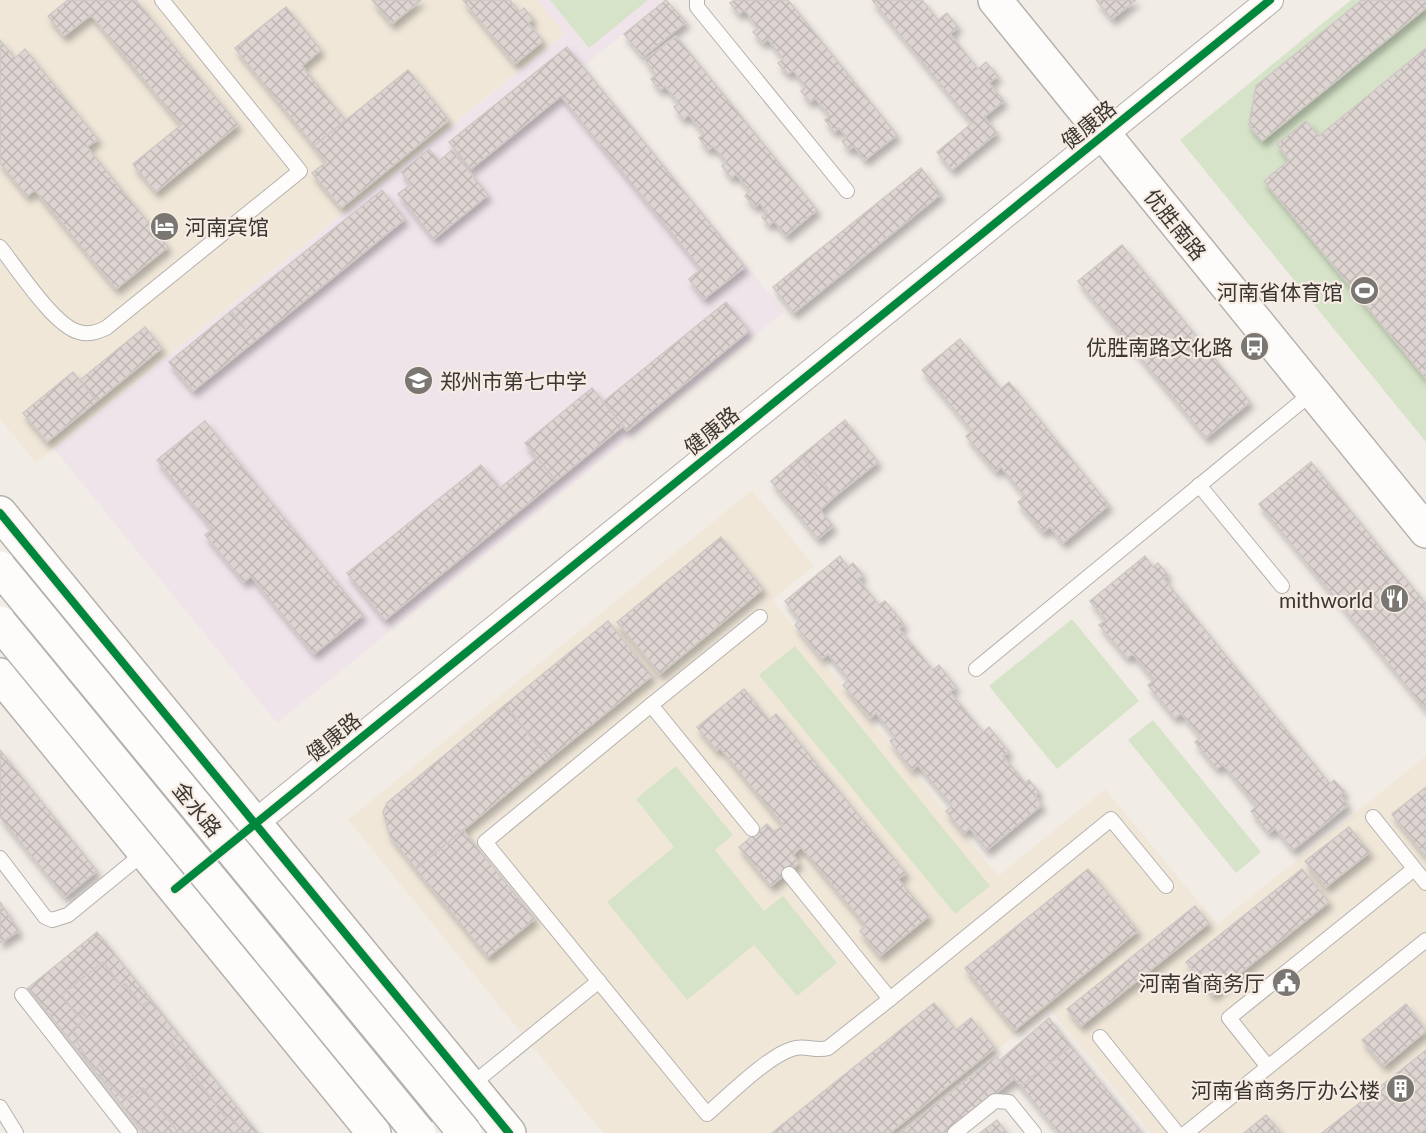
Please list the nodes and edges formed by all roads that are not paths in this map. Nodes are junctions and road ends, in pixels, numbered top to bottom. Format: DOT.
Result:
graph roads {
  1 [pos="162,0"];
  2 [pos="697,0"];
  3 [pos="995,0"];
  4 [pos="1270,0"];
  5 [pos="1104,134"];
  6 [pos="847,191"];
  7 [pos="0,247"];
  8 [pos="1312,392"];
  9 [pos="1199,485"];
  10 [pos="0,513"];
  11 [pos="1426,531"];
  12 [pos="0,567"];
  13 [pos="1282,586"];
  14 [pos="760,617"];
  15 [pos="0,623"];
  16 [pos="976,669"];
  17 [pos="0,675"];
  18 [pos="651,705"];
  19 [pos="1373,818"];
  20 [pos="254,822"];
  21 [pos="752,829"];
  22 [pos="145,852"];
  23 [pos="0,858"];
  24 [pos="1414,869"];
  25 [pos="789,874"];
  26 [pos="1426,883"];
  27 [pos="1166,886"];
  28 [pos="175,889"];
  29 [pos="1426,940"];
  30 [pos="598,981"];
  31 [pos="22,995"];
  32 [pos="890,999"];
  33 [pos="1100,1037"];
  34 [pos="1268,1067"];
  35 [pos="470,1086"];
  36 [pos="0,1107"];
  37 [pos="16,1133"];
  38 [pos="130,1133"];
  39 [pos="374,1133"];
  40 [pos="419,1133"];
  41 [pos="465,1133"];
  42 [pos="509,1133"];
  43 [pos="955,1133"];
  44 [pos="1034,1133"];
  45 [pos="1177,1133"];
  46 [pos="1186,1133"];
  1 -- 7 [label="lane"];
  2 -- 6 [label="lane"];
  3 -- 5 [label="street, 优胜南路"];
  4 -- 5 [label="street, 健康路"];
  5 -- 8 [label="street, 优胜南路"];
  5 -- 20 [label="street, 健康路"];
  8 -- 9 [label="lane"];
  8 -- 11 [label="street, 优胜南路"];
  9 -- 13 [label="lane"];
  9 -- 16 [label="lane"];
  10 -- 20 [label="street"];
  12 -- 41 [label="street, 金水路, bridge"];
  14 -- 18 [label="lane"];
  15 -- 40 [label="street, 金水路, bridge"];
  17 -- 22 [label="street"];
  18 -- 21 [label="lane"];
  18 -- 30 [label="lane"];
  19 -- 24 [label="lane"];
  20 -- 28 [label="street, 健康路"];
  20 -- 35 [label="street"];
  22 -- 23 [label="lane"];
  22 -- 28 [label="street"];
  24 -- 26 [label="lane"];
  24 -- 34 [label="lane"];
  25 -- 32 [label="lane"];
  27 -- 32 [label="lane"];
  28 -- 39 [label="street"];
  29 -- 34 [label="lane"];
  30 -- 32 [label="lane"];
  30 -- 35 [label="lane"];
  31 -- 38 [label="lane"];
  33 -- 45 [label="lane"];
  34 -- 46 [label="lane"];
  35 -- 42 [label="street"];
  36 -- 37 [label="lane"];
  43 -- 44 [label="lane"];
}
